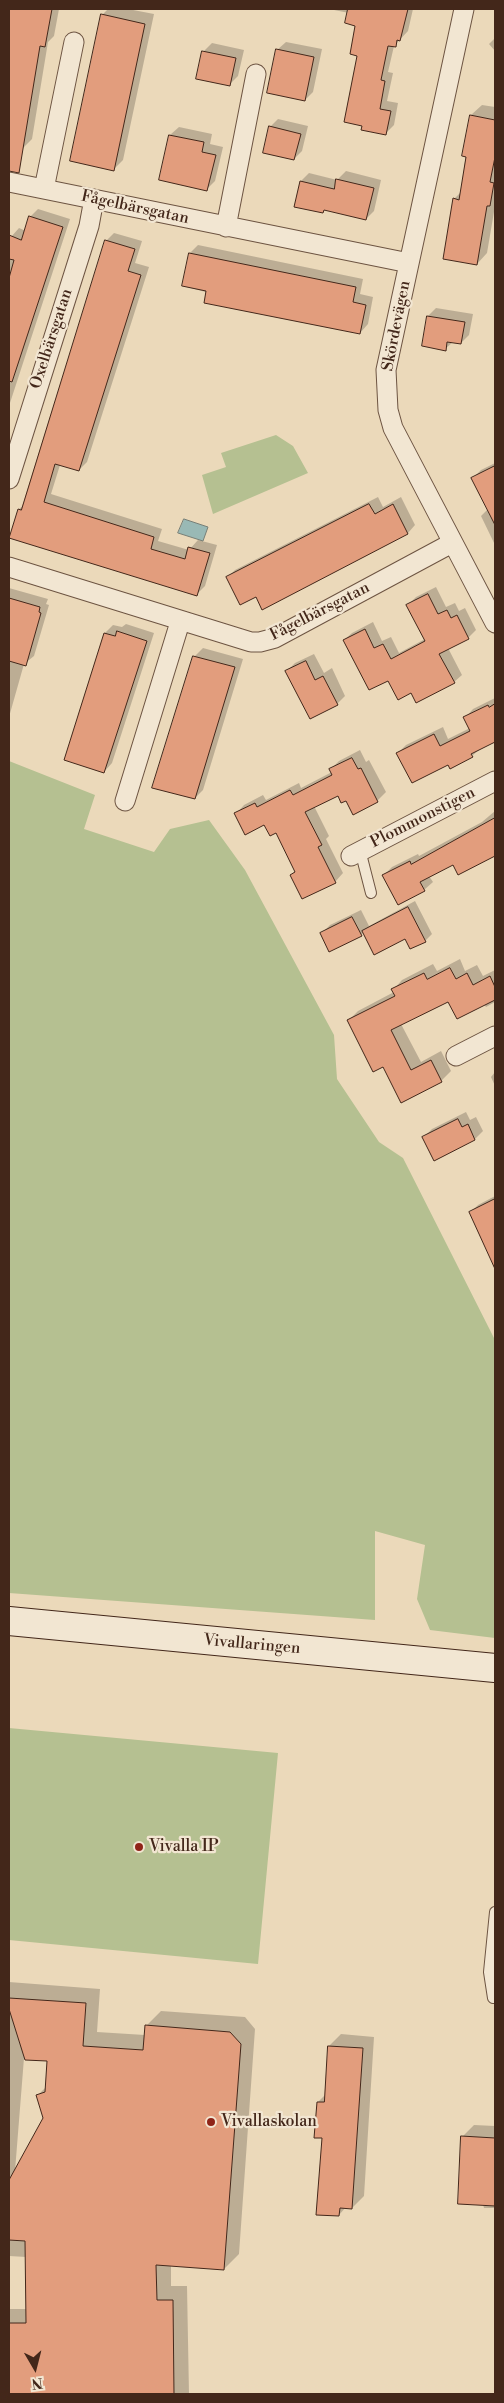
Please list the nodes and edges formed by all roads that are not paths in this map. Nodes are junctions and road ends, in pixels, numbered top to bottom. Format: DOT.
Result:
graph roads {
  1 [pos="464,9"];
  2 [pos="74,42"];
  3 [pos="256,74"];
  4 [pos="9,182"];
  5 [pos="44,189"];
  6 [pos="94,200"];
  7 [pos="226,227"];
  8 [pos="409,263"];
  9 [pos="9,479"];
  10 [pos="452,542"];
  11 [pos="9,567"];
  12 [pos="180,622"];
  13 [pos="495,623"];
  14 [pos="495,781"];
  15 [pos="125,801"];
  16 [pos="356,853"];
  17 [pos="371,893"];
  18 [pos="495,1036"];
  19 [pos="456,1056"];
  20 [pos="9,1621"];
  21 [pos="495,1668"];
  22 [pos="495,1912"];
  23 [pos="494,1998"];
  1 -- 8 [label="street, Skördevägen"];
  2 -- 5 [label="street"];
  3 -- 7 [label="street"];
  4 -- 5 [label="street, Fågelbärsgatan"];
  5 -- 6 [label="street, Fågelbärsgatan"];
  6 -- 7 [label="street, Fågelbärsgatan"];
  6 -- 9 [label="street, Oxelbärsgatan"];
  7 -- 8 [label="street, Fågelbärsgatan"];
  8 -- 10 [label="street, Skördevägen"];
  10 -- 12 [label="street, Fågelbärsgatan"];
  10 -- 13 [label="street, Skördevägen"];
  11 -- 12 [label="street, Fågelbärsgatan"];
  12 -- 15 [label="street"];
  14 -- 16 [label="street, Plommonstigen"];
  16 -- 17 [label="lane"];
  18 -- 19 [label="street"];
  20 -- 21 [label="street, Vivallaringen"];
  22 -- 23 [label="lane"];
}
